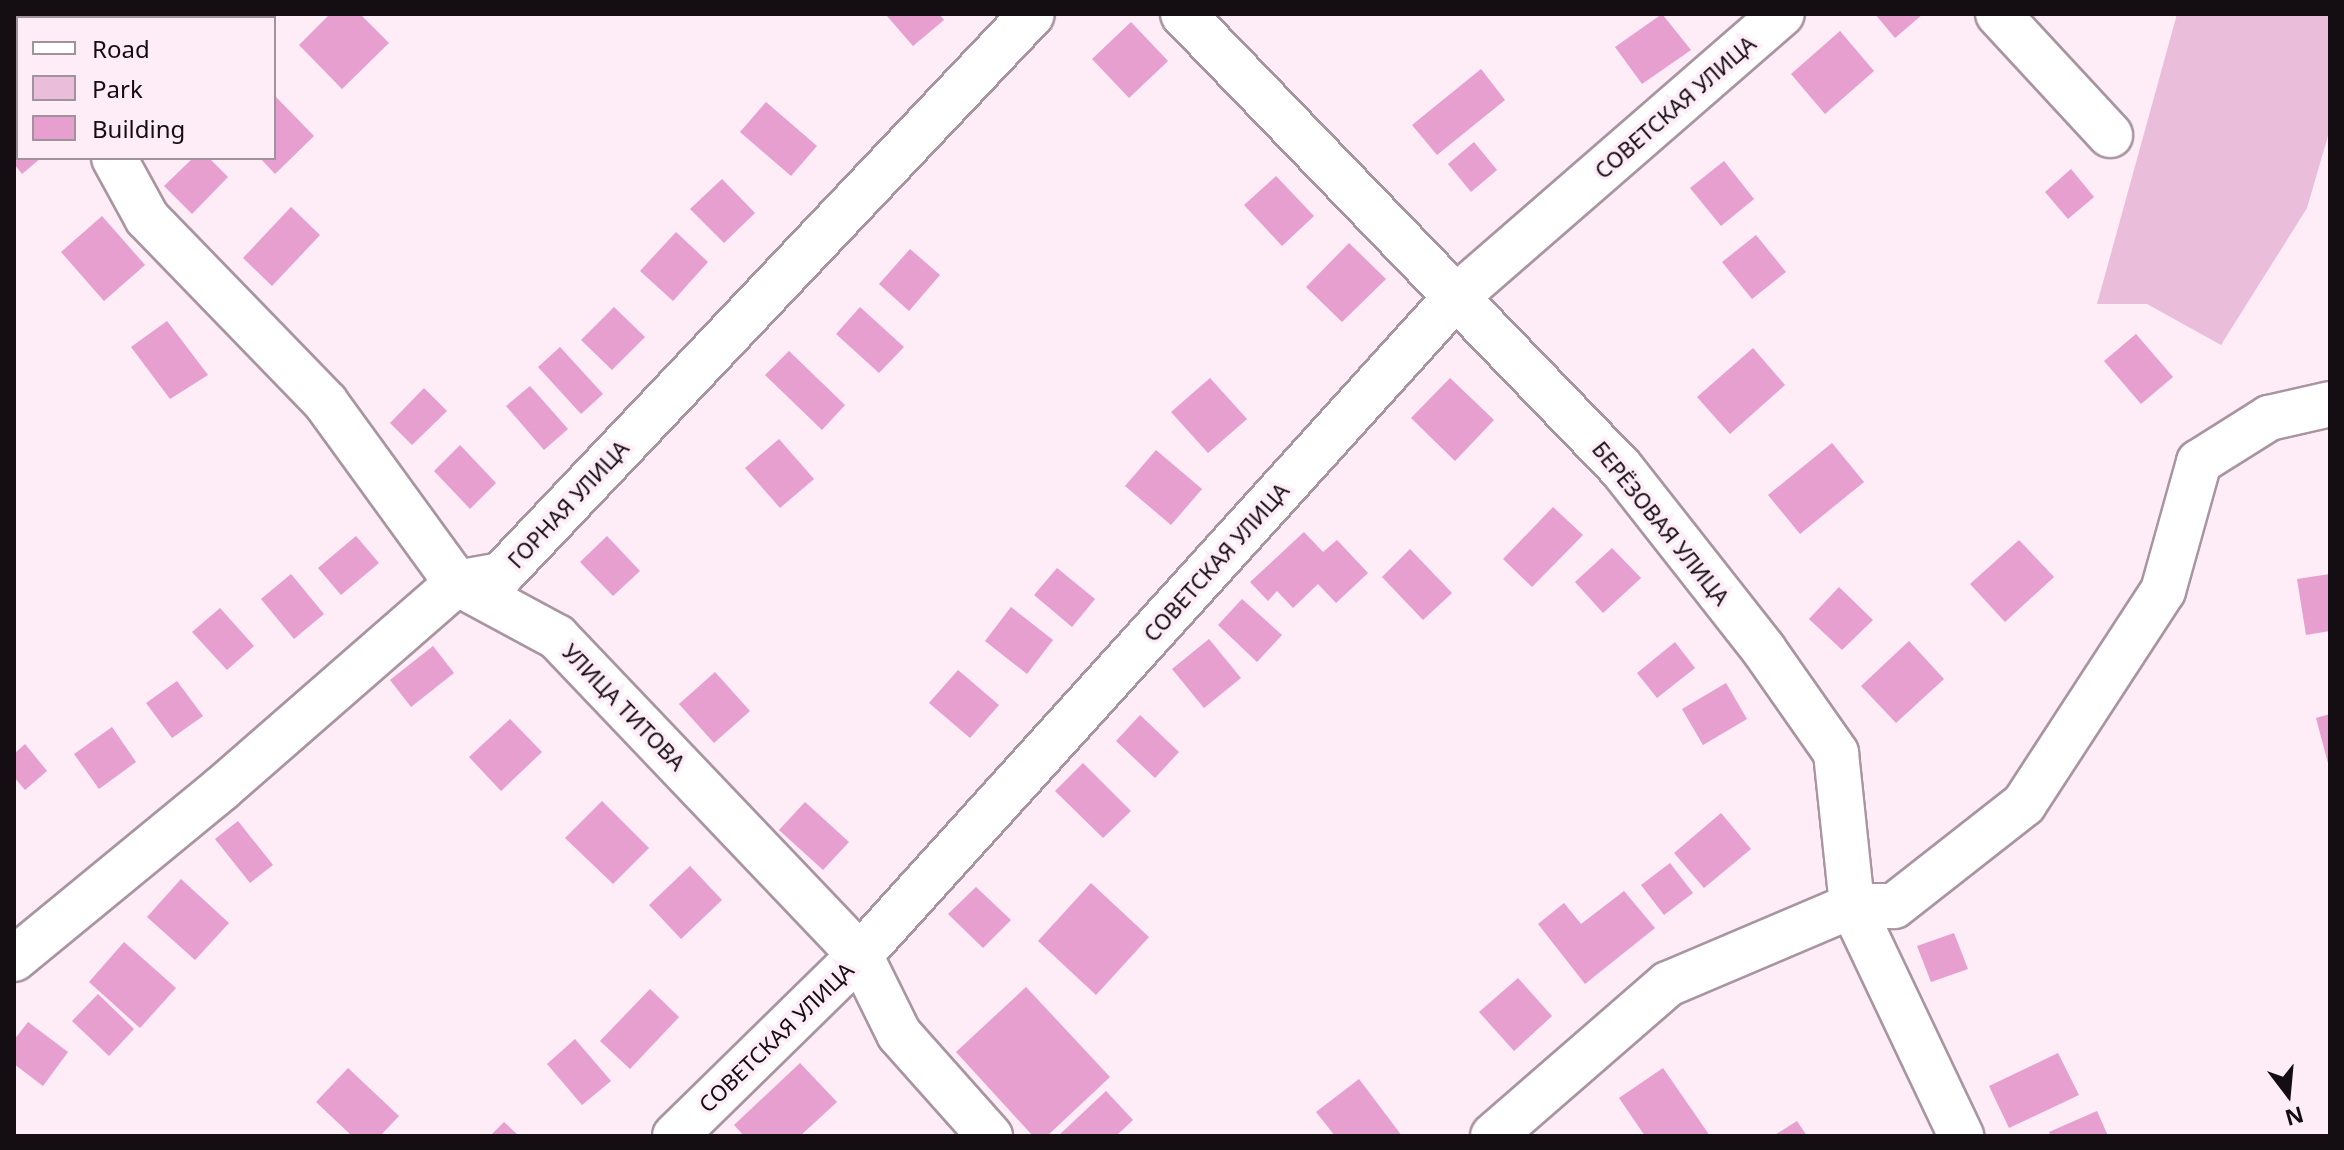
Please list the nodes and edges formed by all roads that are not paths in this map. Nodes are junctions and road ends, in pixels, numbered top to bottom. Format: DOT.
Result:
graph roads {
  1 [pos="1032,14"];
  2 [pos="1183,14"];
  3 [pos="1782,14"];
  4 [pos="1998,14"];
  5 [pos="2110,135"];
  6 [pos="115,160"];
  7 [pos="1455,298"];
  8 [pos="2330,404"];
  9 [pos="457,583"];
  10 [pos="1852,906"];
  11 [pos="860,955"];
  12 [pos="14,959"];
  13 [pos="675,1136"];
  14 [pos="990,1136"];
  15 [pos="1493,1136"];
  16 [pos="1961,1136"];
  1 -- 9 [label="street, ГОРНАЯ УЛИЦА"];
  2 -- 7 [label="street, БЕРЁЗОВАЯ УЛИЦА"];
  3 -- 7 [label="street, СОВЕТСКАЯ УЛИЦА"];
  4 -- 5 [label="street"];
  6 -- 9 [label="street, УЛИЦА ТИТОВА"];
  7 -- 10 [label="street, БЕРЁЗОВАЯ УЛИЦА"];
  7 -- 11 [label="street, СОВЕТСКАЯ УЛИЦА"];
  8 -- 10 [label="street"];
  9 -- 11 [label="street, УЛИЦА ТИТОВА"];
  9 -- 12 [label="street"];
  10 -- 15 [label="street"];
  10 -- 16 [label="street, БЕРЁЗОВАЯ УЛИЦА"];
  11 -- 13 [label="street, СОВЕТСКАЯ УЛИЦА"];
  11 -- 14 [label="street, УЛИЦА ТИТОВА"];
}
